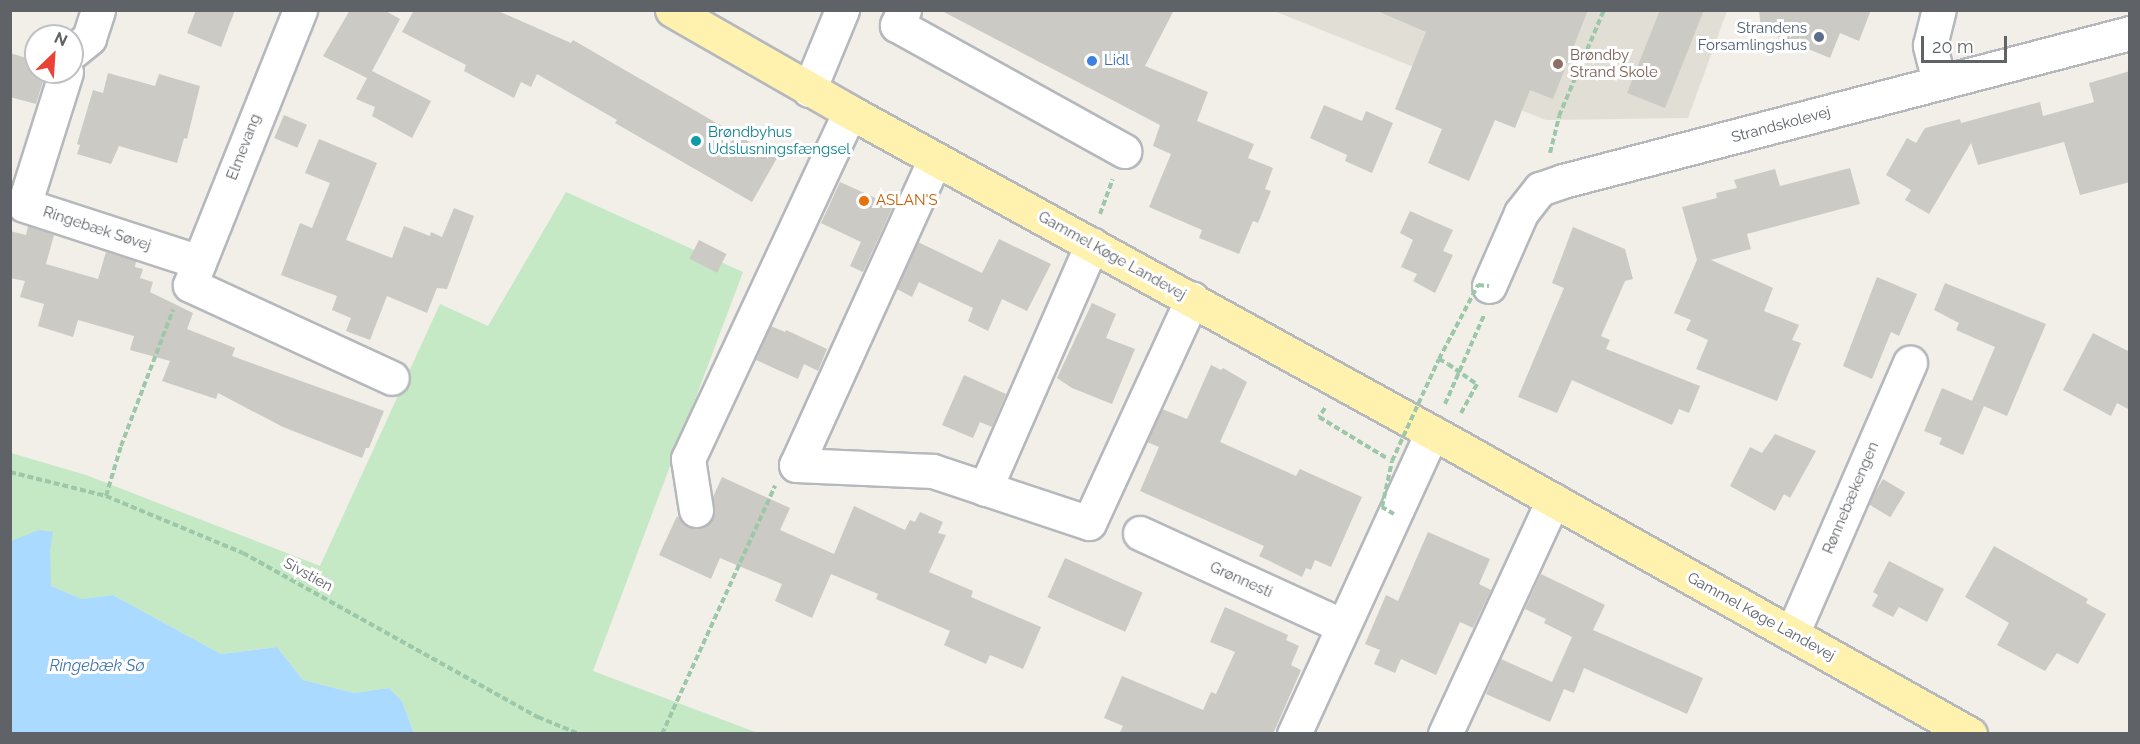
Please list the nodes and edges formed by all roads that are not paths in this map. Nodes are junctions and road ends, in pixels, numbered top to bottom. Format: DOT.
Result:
graph roads {
  1 [pos="98,10"];
  2 [pos="300,10"];
  3 [pos="672,10"];
  4 [pos="842,10"];
  5 [pos="904,10"];
  6 [pos="1940,10"];
  7 [pos="2130,33"];
  8 [pos="84,42"];
  9 [pos="1939,82"];
  10 [pos="62,84"];
  11 [pos="809,90"];
  12 [pos="850,112"];
  13 [pos="1124,151"];
  14 [pos="935,159"];
  15 [pos="1091,243"];
  16 [pos="195,274"];
  17 [pos="1490,297"];
  18 [pos="1192,299"];
  19 [pos="1910,362"];
  20 [pos="392,378"];
  21 [pos="1432,432"];
  22 [pos="985,489"];
  23 [pos="1553,500"];
  24 [pos="696,510"];
  25 [pos="1140,533"];
  26 [pos="1343,626"];
  27 [pos="1792,634"];
  28 [pos="1294,734"];
  29 [pos="1445,734"];
  30 [pos="1970,734"];
  1 -- 8 [label="street"];
  2 -- 16 [label="street, Elmevang"];
  3 -- 11 [label="main road, Gammel Køge Landevej"];
  4 -- 11 [label="street"];
  5 -- 13 [label="street"];
  6 -- 9 [label="street"];
  7 -- 9 [label="street, Strandskolevej"];
  9 -- 17 [label="street, Strandskolevej"];
  10 -- 16 [label="street, Ringebæk Søvej"];
  11 -- 12 [label="main road, Gammel Køge Landevej"];
  12 -- 14 [label="main road, Gammel Køge Landevej"];
  12 -- 24 [label="street"];
  14 -- 15 [label="main road, Gammel Køge Landevej"];
  14 -- 22 [label="street"];
  15 -- 18 [label="main road, Gammel Køge Landevej"];
  15 -- 22 [label="street"];
  16 -- 20 [label="street"];
  18 -- 21 [label="main road, Gammel Køge Landevej"];
  18 -- 22 [label="street"];
  19 -- 27 [label="street, Rønnebækengen"];
  21 -- 23 [label="main road, Gammel Køge Landevej"];
  21 -- 26 [label="street"];
  23 -- 27 [label="main road, Gammel Køge Landevej"];
  23 -- 29 [label="street"];
  25 -- 26 [label="street, Grønnesti"];
  26 -- 28 [label="street"];
  27 -- 30 [label="main road, Gammel Køge Landevej"];
}
